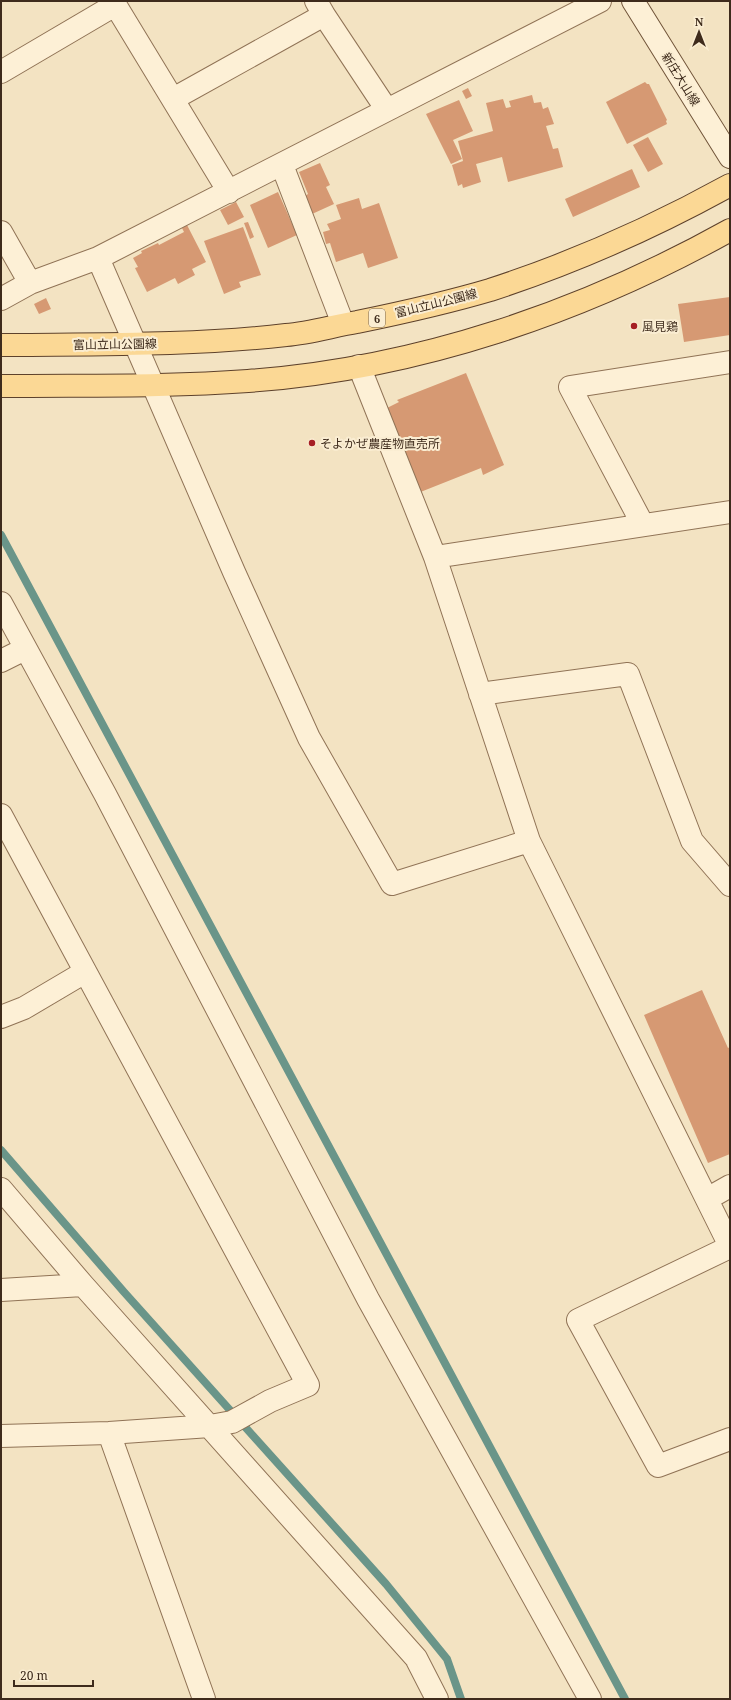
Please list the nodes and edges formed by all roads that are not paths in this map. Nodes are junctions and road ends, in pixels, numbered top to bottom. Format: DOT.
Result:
graph roads {
  1 [pos="600,1"];
  2 [pos="633,1"];
  3 [pos="114,3"];
  4 [pos="320,8"];
  5 [pos="1,72"];
  6 [pos="173,99"];
  7 [pos="387,110"];
  8 [pos="730,157"];
  9 [pos="282,165"];
  10 [pos="730,185"];
  11 [pos="229,192"];
  12 [pos="730,230"];
  13 [pos="1,232"];
  14 [pos="98,258"];
  15 [pos="30,283"];
  16 [pos="1,299"];
  17 [pos="343,324"];
  18 [pos="134,344"];
  19 [pos="1,345"];
  20 [pos="730,362"];
  21 [pos="359,366"];
  22 [pos="152,384"];
  23 [pos="1,386"];
  24 [pos="730,512"];
  25 [pos="643,525"];
  26 [pos="435,556"];
  27 [pos="1,603"];
  28 [pos="25,649"];
  29 [pos="1,662"];
  30 [pos="480,694"];
  31 [pos="1,815"];
  32 [pos="530,841"];
  33 [pos="730,885"];
  34 [pos="85,972"];
  35 [pos="1,1017"];
  36 [pos="730,1186"];
  37 [pos="1,1189"];
  38 [pos="707,1199"];
  39 [pos="730,1247"];
  40 [pos="83,1285"];
  41 [pos="1,1290"];
  42 [pos="210,1426"];
  43 [pos="109,1433"];
  44 [pos="1,1436"];
  45 [pos="730,1439"];
  46 [pos="204,1699"];
  47 [pos="437,1699"];
  48 [pos="590,1699"];
  1 -- 7 [label="street"];
  2 -- 8 [label="street, 新庄大山線"];
  3 -- 5 [label="street"];
  3 -- 6 [label="street"];
  4 -- 6 [label="street"];
  4 -- 7 [label="street"];
  6 -- 11 [label="street"];
  7 -- 9 [label="street"];
  9 -- 11 [label="street"];
  9 -- 17 [label="street"];
  10 -- 17 [label="main road, 富山立山公園線 / 6"];
  11 -- 14 [label="street"];
  12 -- 21 [label="main road"];
  13 -- 15 [label="street"];
  14 -- 15 [label="street"];
  14 -- 18 [label="street"];
  15 -- 16 [label="street"];
  17 -- 18 [label="main road, 富山立山公園線 / 6"];
  18 -- 19 [label="main road, 富山立山公園線 / 6"];
  18 -- 22 [label="street"];
  20 -- 25 [label="street"];
  21 -- 22 [label="main road"];
  21 -- 26 [label="street"];
  22 -- 23 [label="main road"];
  22 -- 32 [label="street"];
  24 -- 25 [label="street"];
  25 -- 26 [label="street"];
  26 -- 30 [label="street"];
  27 -- 28 [label="street"];
  28 -- 29 [label="street"];
  28 -- 48 [label="street"];
  30 -- 32 [label="street"];
  30 -- 33 [label="street"];
  31 -- 34 [label="street"];
  32 -- 38 [label="street"];
  34 -- 35 [label="street"];
  34 -- 42 [label="street"];
  36 -- 38 [label="street"];
  37 -- 40 [label="street"];
  38 -- 39 [label="street"];
  39 -- 45 [label="street"];
  40 -- 41 [label="street"];
  40 -- 42 [label="street"];
  42 -- 43 [label="street"];
  42 -- 47 [label="street"];
  43 -- 44 [label="street"];
  43 -- 46 [label="street"];
}
